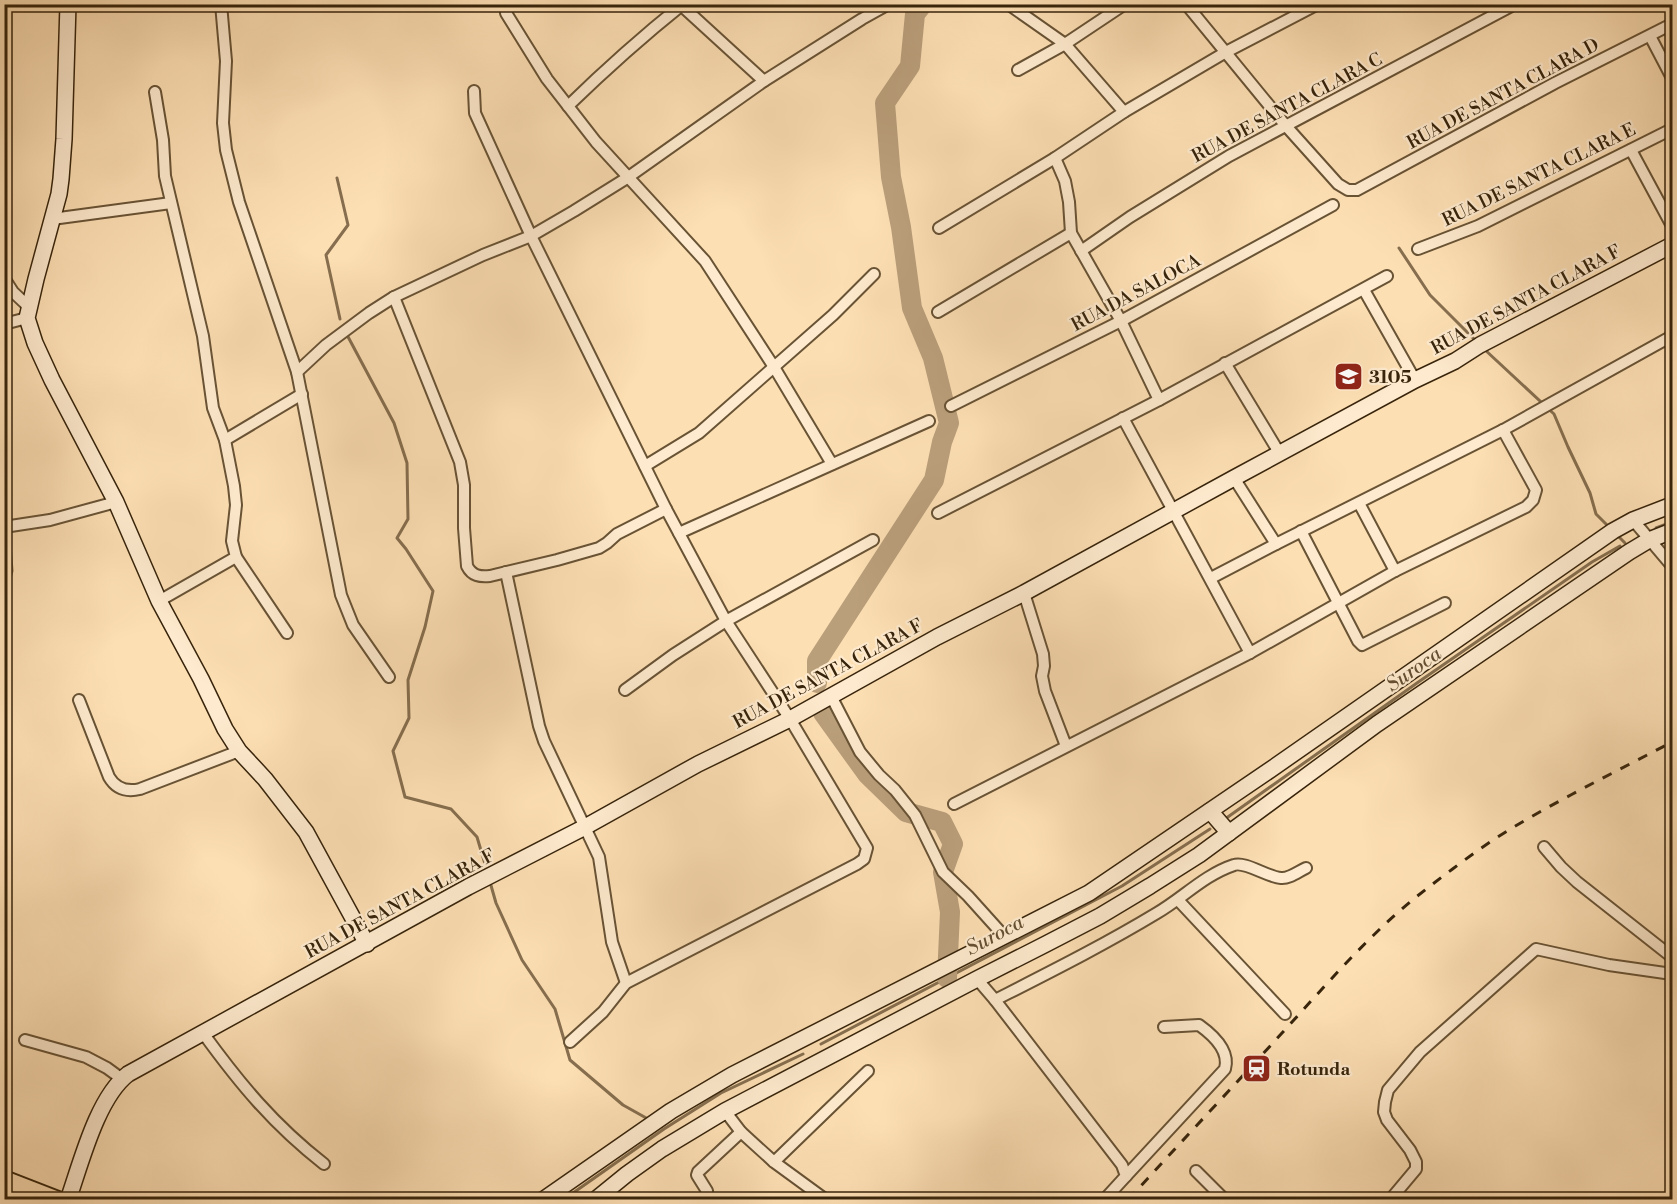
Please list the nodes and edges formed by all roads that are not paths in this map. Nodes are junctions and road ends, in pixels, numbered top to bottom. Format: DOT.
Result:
graph roads {
  1 [pos="68,4"];
  2 [pos="221,4"];
  3 [pos="889,4"];
  4 [pos="1008,4"];
  5 [pos="1125,4"];
  6 [pos="1186,4"];
  7 [pos="1318,4"];
  8 [pos="1515,4"];
  9 [pos="682,5"];
  10 [pos="506,13"];
  11 [pos="1672,24"];
  12 [pos="1650,36"];
  13 [pos="1065,44"];
  14 [pos="1226,52"];
  15 [pos="1018,70"];
  16 [pos="1672,78"];
  17 [pos="764,81"];
  18 [pos="474,90"];
  19 [pos="155,92"];
  20 [pos="568,106"];
  21 [pos="1124,112"];
  22 [pos="1286,126"];
  23 [pos="1672,129"];
  24 [pos="1631,150"];
  25 [pos="1055,158"];
  26 [pos="627,178"];
  27 [pos="171,203"];
  28 [pos="1333,205"];
  29 [pos="52,219"];
  30 [pos="1672,226"];
  31 [pos="939,228"];
  32 [pos="1071,233"];
  33 [pos="531,236"];
  34 [pos="1672,246"];
  35 [pos="1418,249"];
  36 [pos="1081,251"];
  37 [pos="874,274"];
  38 [pos="1387,276"];
  39 [pos="4,278"];
  40 [pos="1364,290"];
  41 [pos="394,297"];
  42 [pos="938,312"];
  43 [pos="28,313"];
  44 [pos="1121,321"];
  45 [pos="4,324"];
  46 [pos="1672,336"];
  47 [pos="1225,363"];
  48 [pos="774,367"];
  49 [pos="297,372"];
  50 [pos="1416,380"];
  51 [pos="302,394"];
  52 [pos="1159,400"];
  53 [pos="951,406"];
  54 [pos="1123,418"];
  55 [pos="929,421"];
  56 [pos="1503,430"];
  57 [pos="225,440"];
  58 [pos="1280,454"];
  59 [pos="832,464"];
  60 [pos="645,466"];
  61 [pos="1234,478"];
  62 [pos="116,502"];
  63 [pos="1359,503"];
  64 [pos="1672,505"];
  65 [pos="666,509"];
  66 [pos="1174,512"];
  67 [pos="938,513"];
  68 [pos="1633,520"];
  69 [pos="4,526"];
  70 [pos="1301,531"];
  71 [pos="1672,531"];
  72 [pos="679,533"];
  73 [pos="873,540"];
  74 [pos="1649,540"];
  75 [pos="1276,544"];
  76 [pos="236,557"];
  77 [pos="1672,566"];
  78 [pos="1395,571"];
  79 [pos="507,572"];
  80 [pos="1211,578"];
  81 [pos="1024,593"];
  82 [pos="159,601"];
  83 [pos="1338,603"];
  84 [pos="1445,603"];
  85 [pos="726,621"];
  86 [pos="287,633"];
  87 [pos="1250,653"];
  88 [pos="389,677"];
  89 [pos="625,690"];
  90 [pos="831,696"];
  91 [pos="79,700"];
  92 [pos="790,719"];
  93 [pos="1066,746"];
  94 [pos="239,751"];
  95 [pos="954,804"];
  96 [pos="1210,811"];
  97 [pos="585,826"];
  98 [pos="1228,833"];
  99 [pos="1544,847"];
  100 [pos="1306,868"];
  101 [pos="1178,900"];
  102 [pos="1004,936"];
  103 [pos="368,944"];
  104 [pos="1672,957"];
  105 [pos="1672,974"];
  106 [pos="977,979"];
  107 [pos="626,983"];
  108 [pos="995,1000"];
  109 [pos="1285,1014"];
  110 [pos="1164,1027"];
  111 [pos="203,1033"];
  112 [pos="807,1036"];
  113 [pos="25,1040"];
  114 [pos="570,1042"];
  115 [pos="820,1061"];
  116 [pos="868,1071"];
  117 [pos="122,1079"];
  118 [pos="725,1111"];
  119 [pos="741,1132"];
  120 [pos="774,1162"];
  121 [pos="324,1164"];
  122 [pos="1196,1172"];
  123 [pos="1126,1176"];
  124 [pos="4,1179"];
  125 [pos="4,1196"];
  126 [pos="14,1200"];
  127 [pos="58,1200"];
  128 [pos="68,1200"];
  129 [pos="543,1200"];
  130 [pos="595,1200"];
  131 [pos="708,1200"];
  132 [pos="826,1200"];
  133 [pos="1104,1200"];
  134 [pos="1225,1200"];
  135 [pos="1390,1200"];
  1 -- 29 [label="street"];
  2 -- 49 [label="street"];
  3 -- 17 [label="street"];
  4 -- 13 [label="street"];
  5 -- 13 [label="street"];
  6 -- 14 [label="street"];
  7 -- 14 [label="street"];
  8 -- 22 [label="street, RUA DE SANTA CLARA C"];
  9 -- 17 [label="street"];
  9 -- 20 [label="street"];
  10 -- 20 [label="street"];
  11 -- 12 [label="street, RUA DE SANTA CLARA D"];
  12 -- 16 [label="street"];
  12 -- 22 [label="street, RUA DE SANTA CLARA D"];
  13 -- 15 [label="street"];
  13 -- 21 [label="street"];
  14 -- 21 [label="street"];
  14 -- 22 [label="street"];
  17 -- 26 [label="street"];
  18 -- 33 [label="street"];
  19 -- 27 [label="street"];
  20 -- 26 [label="street"];
  21 -- 25 [label="street"];
  22 -- 36 [label="street, RUA DE SANTA CLARA C"];
  23 -- 24 [label="street, RUA DE SANTA CLARA E"];
  24 -- 30 [label="street"];
  24 -- 35 [label="street, RUA DE SANTA CLARA E"];
  25 -- 31 [label="street"];
  25 -- 32 [label="street"];
  26 -- 33 [label="street"];
  26 -- 48 [label="street"];
  27 -- 29 [label="street"];
  27 -- 57 [label="street"];
  28 -- 44 [label="street, RUA DA SALOCA"];
  29 -- 43 [label="street"];
  32 -- 36 [label="street"];
  32 -- 42 [label="street"];
  33 -- 41 [label="street"];
  33 -- 60 [label="street"];
  34 -- 50 [label="street, RUA DE SANTA CLARA F"];
  36 -- 44 [label="street"];
  37 -- 48 [label="street"];
  38 -- 40 [label="street"];
  39 -- 43 [label="street"];
  40 -- 47 [label="street"];
  40 -- 50 [label="street"];
  41 -- 49 [label="street"];
  41 -- 79 [label="street"];
  43 -- 45 [label="street"];
  43 -- 62 [label="street"];
  44 -- 52 [label="street"];
  44 -- 53 [label="street, RUA DA SALOCA"];
  46 -- 56 [label="street"];
  47 -- 52 [label="street"];
  47 -- 58 [label="street"];
  48 -- 59 [label="street"];
  48 -- 60 [label="street"];
  49 -- 51 [label="street"];
  50 -- 58 [label="street, RUA DE SANTA CLARA F"];
  51 -- 57 [label="street"];
  51 -- 88 [label="street"];
  52 -- 54 [label="street"];
  54 -- 66 [label="street"];
  54 -- 67 [label="street"];
  55 -- 59 [label="street"];
  56 -- 63 [label="street"];
  56 -- 78 [label="street"];
  57 -- 76 [label="street"];
  58 -- 61 [label="street, RUA DE SANTA CLARA F"];
  59 -- 72 [label="street"];
  60 -- 65 [label="street"];
  61 -- 66 [label="street, RUA DE SANTA CLARA F"];
  61 -- 75 [label="street"];
  62 -- 69 [label="street"];
  62 -- 82 [label="street"];
  63 -- 70 [label="street"];
  63 -- 78 [label="street"];
  64 -- 68 [label="street"];
  65 -- 72 [label="street"];
  65 -- 79 [label="street"];
  66 -- 80 [label="street"];
  66 -- 81 [label="street, RUA DE SANTA CLARA F"];
  68 -- 74 [label="street"];
  68 -- 96 [label="street"];
  70 -- 75 [label="street"];
  70 -- 83 [label="street"];
  71 -- 74 [label="street"];
  72 -- 85 [label="street"];
  73 -- 85 [label="street"];
  74 -- 77 [label="street"];
  74 -- 98 [label="street"];
  75 -- 80 [label="street"];
  76 -- 82 [label="street"];
  76 -- 86 [label="street"];
  78 -- 83 [label="street"];
  79 -- 97 [label="street"];
  80 -- 87 [label="street"];
  81 -- 90 [label="street, RUA DE SANTA CLARA F"];
  81 -- 93 [label="street"];
  82 -- 94 [label="street"];
  83 -- 84 [label="street"];
  83 -- 87 [label="street"];
  85 -- 89 [label="street"];
  85 -- 92 [label="street"];
  87 -- 93 [label="street"];
  90 -- 92 [label="street, RUA DE SANTA CLARA F"];
  90 -- 102 [label="street"];
  91 -- 94 [label="street"];
  92 -- 97 [label="street, RUA DE SANTA CLARA F"];
  92 -- 107 [label="street"];
  93 -- 95 [label="street"];
  94 -- 103 [label="street"];
  96 -- 98 [label="street"];
  96 -- 102 [label="street"];
  97 -- 103 [label="street, RUA DE SANTA CLARA F"];
  97 -- 107 [label="street"];
  98 -- 106 [label="street"];
  99 -- 104 [label="street"];
  100 -- 101 [label="street"];
  101 -- 108 [label="street"];
  101 -- 109 [label="street"];
  102 -- 112 [label="street"];
  103 -- 111 [label="street, RUA DE SANTA CLARA F"];
  105 -- 135 [label="street"];
  106 -- 108 [label="street"];
  106 -- 115 [label="street"];
  107 -- 114 [label="street"];
  108 -- 123 [label="street"];
  110 -- 123 [label="street"];
  111 -- 117 [label="street, RUA DE SANTA CLARA F"];
  111 -- 121 [label="street"];
  112 -- 115 [label="street"];
  112 -- 129 [label="street"];
  113 -- 117 [label="street"];
  115 -- 118 [label="street"];
  116 -- 120 [label="street"];
  117 -- 128 [label="street, RUA DE SANTA CLARA F"];
  118 -- 119 [label="street"];
  118 -- 130 [label="street"];
  119 -- 120 [label="street"];
  119 -- 131 [label="street"];
  120 -- 132 [label="street"];
  122 -- 134 [label="street"];
  123 -- 133 [label="street"];
  124 -- 127 [label="main road"];
  125 -- 126 [label="main road"];
}
